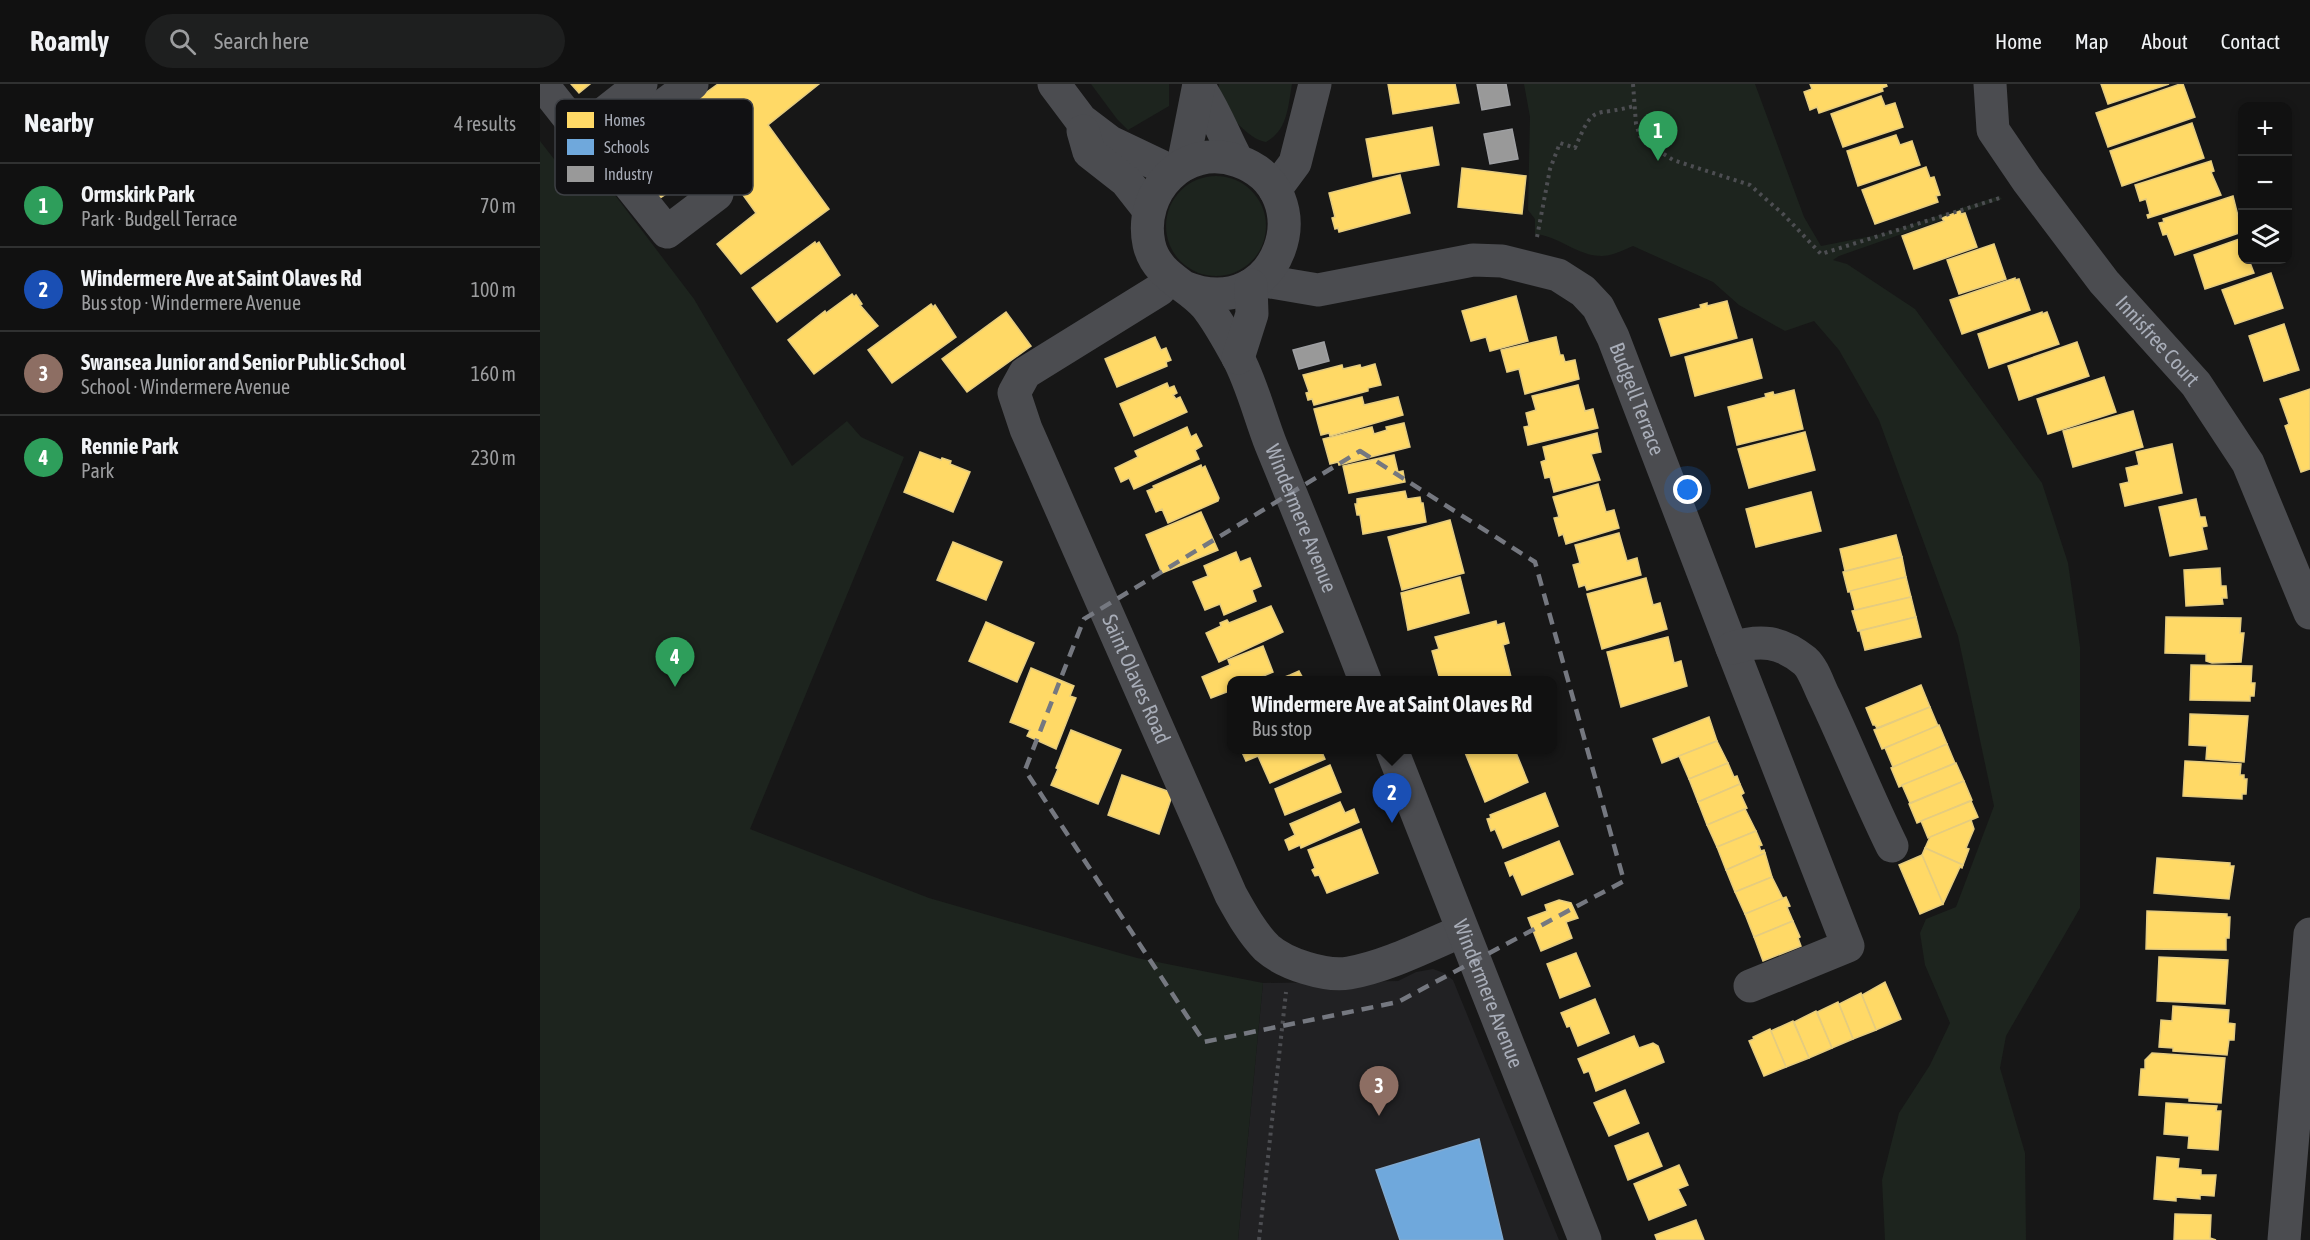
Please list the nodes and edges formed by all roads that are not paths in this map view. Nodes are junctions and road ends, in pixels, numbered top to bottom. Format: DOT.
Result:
graph roads {
  1 [pos="542,84"];
  2 [pos="641,84"];
  3 [pos="692,84"];
  4 [pos="1054,84"];
  5 [pos="1315,84"];
  6 [pos="1990,84"];
  7 [pos="1199,86"];
  8 [pos="622,99"];
  9 [pos="672,99"];
  10 [pos="555,100"];
  11 [pos="1081,120"];
  12 [pos="1178,168"];
  13 [pos="1255,173"];
  14 [pos="638,195"];
  15 [pos="716,195"];
  16 [pos="1148,209"];
  17 [pos="1280,252"];
  18 [pos="1177,283"];
  19 [pos="1255,283"];
  20 [pos="1308,287"];
  21 [pos="1238,358"];
  22 [pos="2310,613"];
  23 [pos="1732,648"];
  24 [pos="1363,676"];
  25 [pos="1394,754"];
  26 [pos="1892,846"];
  27 [pos="1462,931"];
  28 [pos="2310,933"];
  29 [pos="1750,986"];
  30 [pos="1585,1240"];
  31 [pos="2284,1240"];
  1 -- 10 [label="street"];
  2 -- 8 [label="street"];
  3 -- 9 [label="street"];
  4 -- 11 [label="street"];
  5 -- 13 [label="street"];
  6 -- 22 [label="street, Innisfree Court"];
  7 -- 12 [label="street, Windermere Avenue"];
  7 -- 13 [label="street, Windermere Avenue"];
  11 -- 12 [label="street"];
  11 -- 16 [label="street"];
  12 -- 13 [label="street"];
  12 -- 16 [label="street, Windermere Avenue"];
  13 -- 17 [label="street, Windermere Avenue"];
  14 -- 15 [label="street"];
  16 -- 18 [label="street, Windermere Avenue"];
  17 -- 19 [label="street, Windermere Avenue"];
  17 -- 20 [label="street"];
  18 -- 19 [label="street"];
  18 -- 21 [label="street, Windermere Avenue"];
  18 -- 27 [label="street, Saint Olaves Road"];
  19 -- 20 [label="street, Budgell Terrace"];
  19 -- 21 [label="street"];
  20 -- 23 [label="street, Budgell Terrace"];
  21 -- 24 [label="street, Windermere Avenue"];
  23 -- 26 [label="street"];
  23 -- 29 [label="street, Budgell Terrace"];
  25 -- 27 [label="street, Windermere Avenue"];
  27 -- 30 [label="street, Windermere Avenue"];
  28 -- 31 [label="street"];
}
